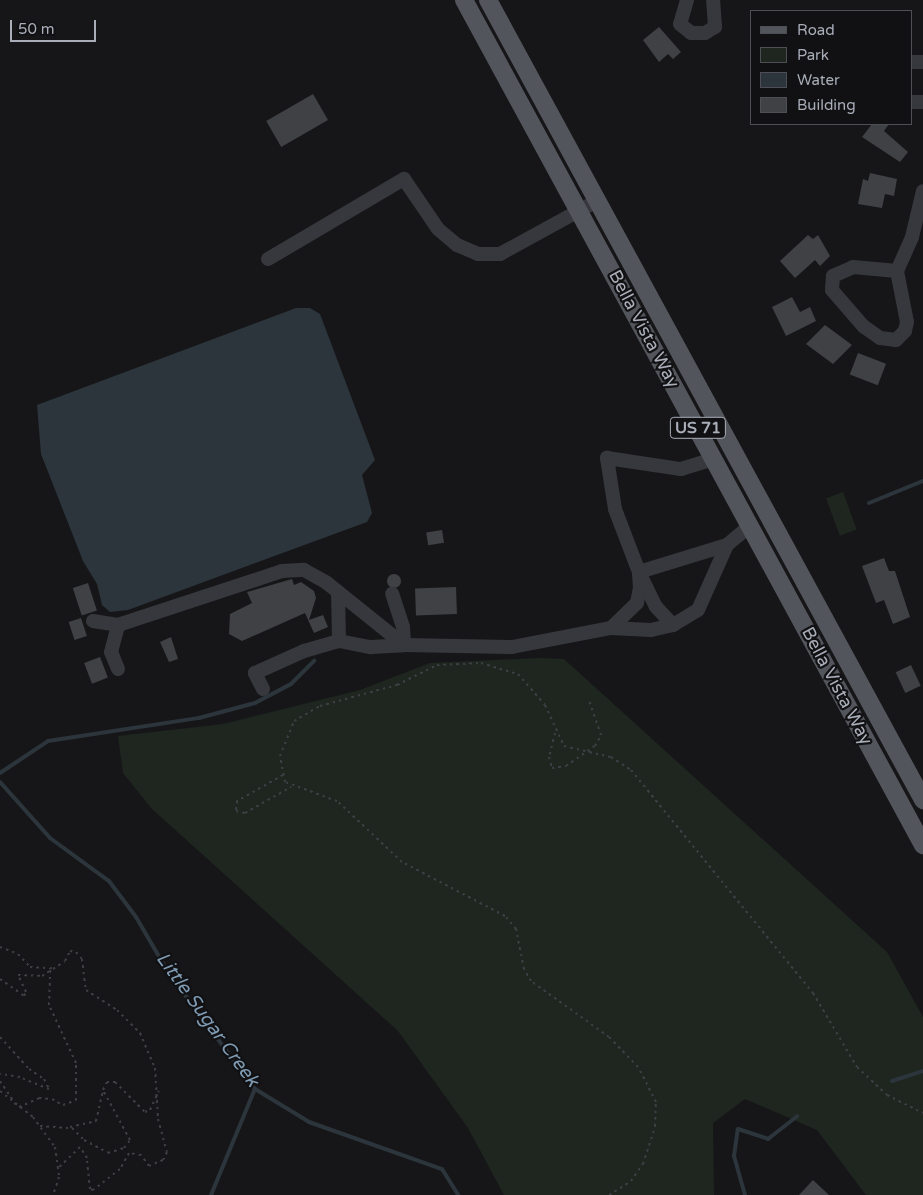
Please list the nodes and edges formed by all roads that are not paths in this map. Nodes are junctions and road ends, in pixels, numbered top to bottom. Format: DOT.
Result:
graph roads {
  1 [pos="464,0"];
  2 [pos="488,0"];
  3 [pos="687,0"];
  4 [pos="713,0"];
  5 [pos="923,191"];
  6 [pos="597,201"];
  7 [pos="579,209"];
  8 [pos="268,259"];
  9 [pos="897,271"];
  10 [pos="714,459"];
  11 [pos="750,526"];
  12 [pos="727,545"];
  13 [pos="639,572"];
  14 [pos="338,592"];
  15 [pos="392,594"];
  16 [pos="93,621"];
  17 [pos="118,625"];
  18 [pos="673,625"];
  19 [pos="610,628"];
  20 [pos="339,641"];
  21 [pos="404,645"];
  22 [pos="118,669"];
  23 [pos="263,689"];
  24 [pos="923,800"];
  25 [pos="923,845"];
  1 -- 7 [label="main road, Bella Vista Way / US 71"];
  2 -- 6 [label="main road, Bella Vista Way / US 71"];
  3 -- 4 [label="street"];
  5 -- 9 [label="street"];
  6 -- 7 [label="street"];
  6 -- 24 [label="main road, Bella Vista Way / US 71"];
  7 -- 8 [label="street"];
  7 -- 10 [label="main road, Bella Vista Way / US 71"];
  9 -- 9 [label="street"];
  10 -- 11 [label="main road, Bella Vista Way / US 71"];
  10 -- 13 [label="street"];
  11 -- 12 [label="street"];
  11 -- 25 [label="main road, Bella Vista Way / US 71"];
  12 -- 13 [label="street"];
  12 -- 18 [label="street"];
  13 -- 18 [label="street"];
  13 -- 19 [label="street"];
  14 -- 17 [label="street"];
  14 -- 20 [label="street"];
  14 -- 21 [label="street"];
  15 -- 21 [label="street"];
  16 -- 17 [label="street"];
  17 -- 22 [label="street"];
  18 -- 19 [label="street"];
  19 -- 21 [label="street"];
  20 -- 21 [label="street"];
  20 -- 23 [label="street"];
}
